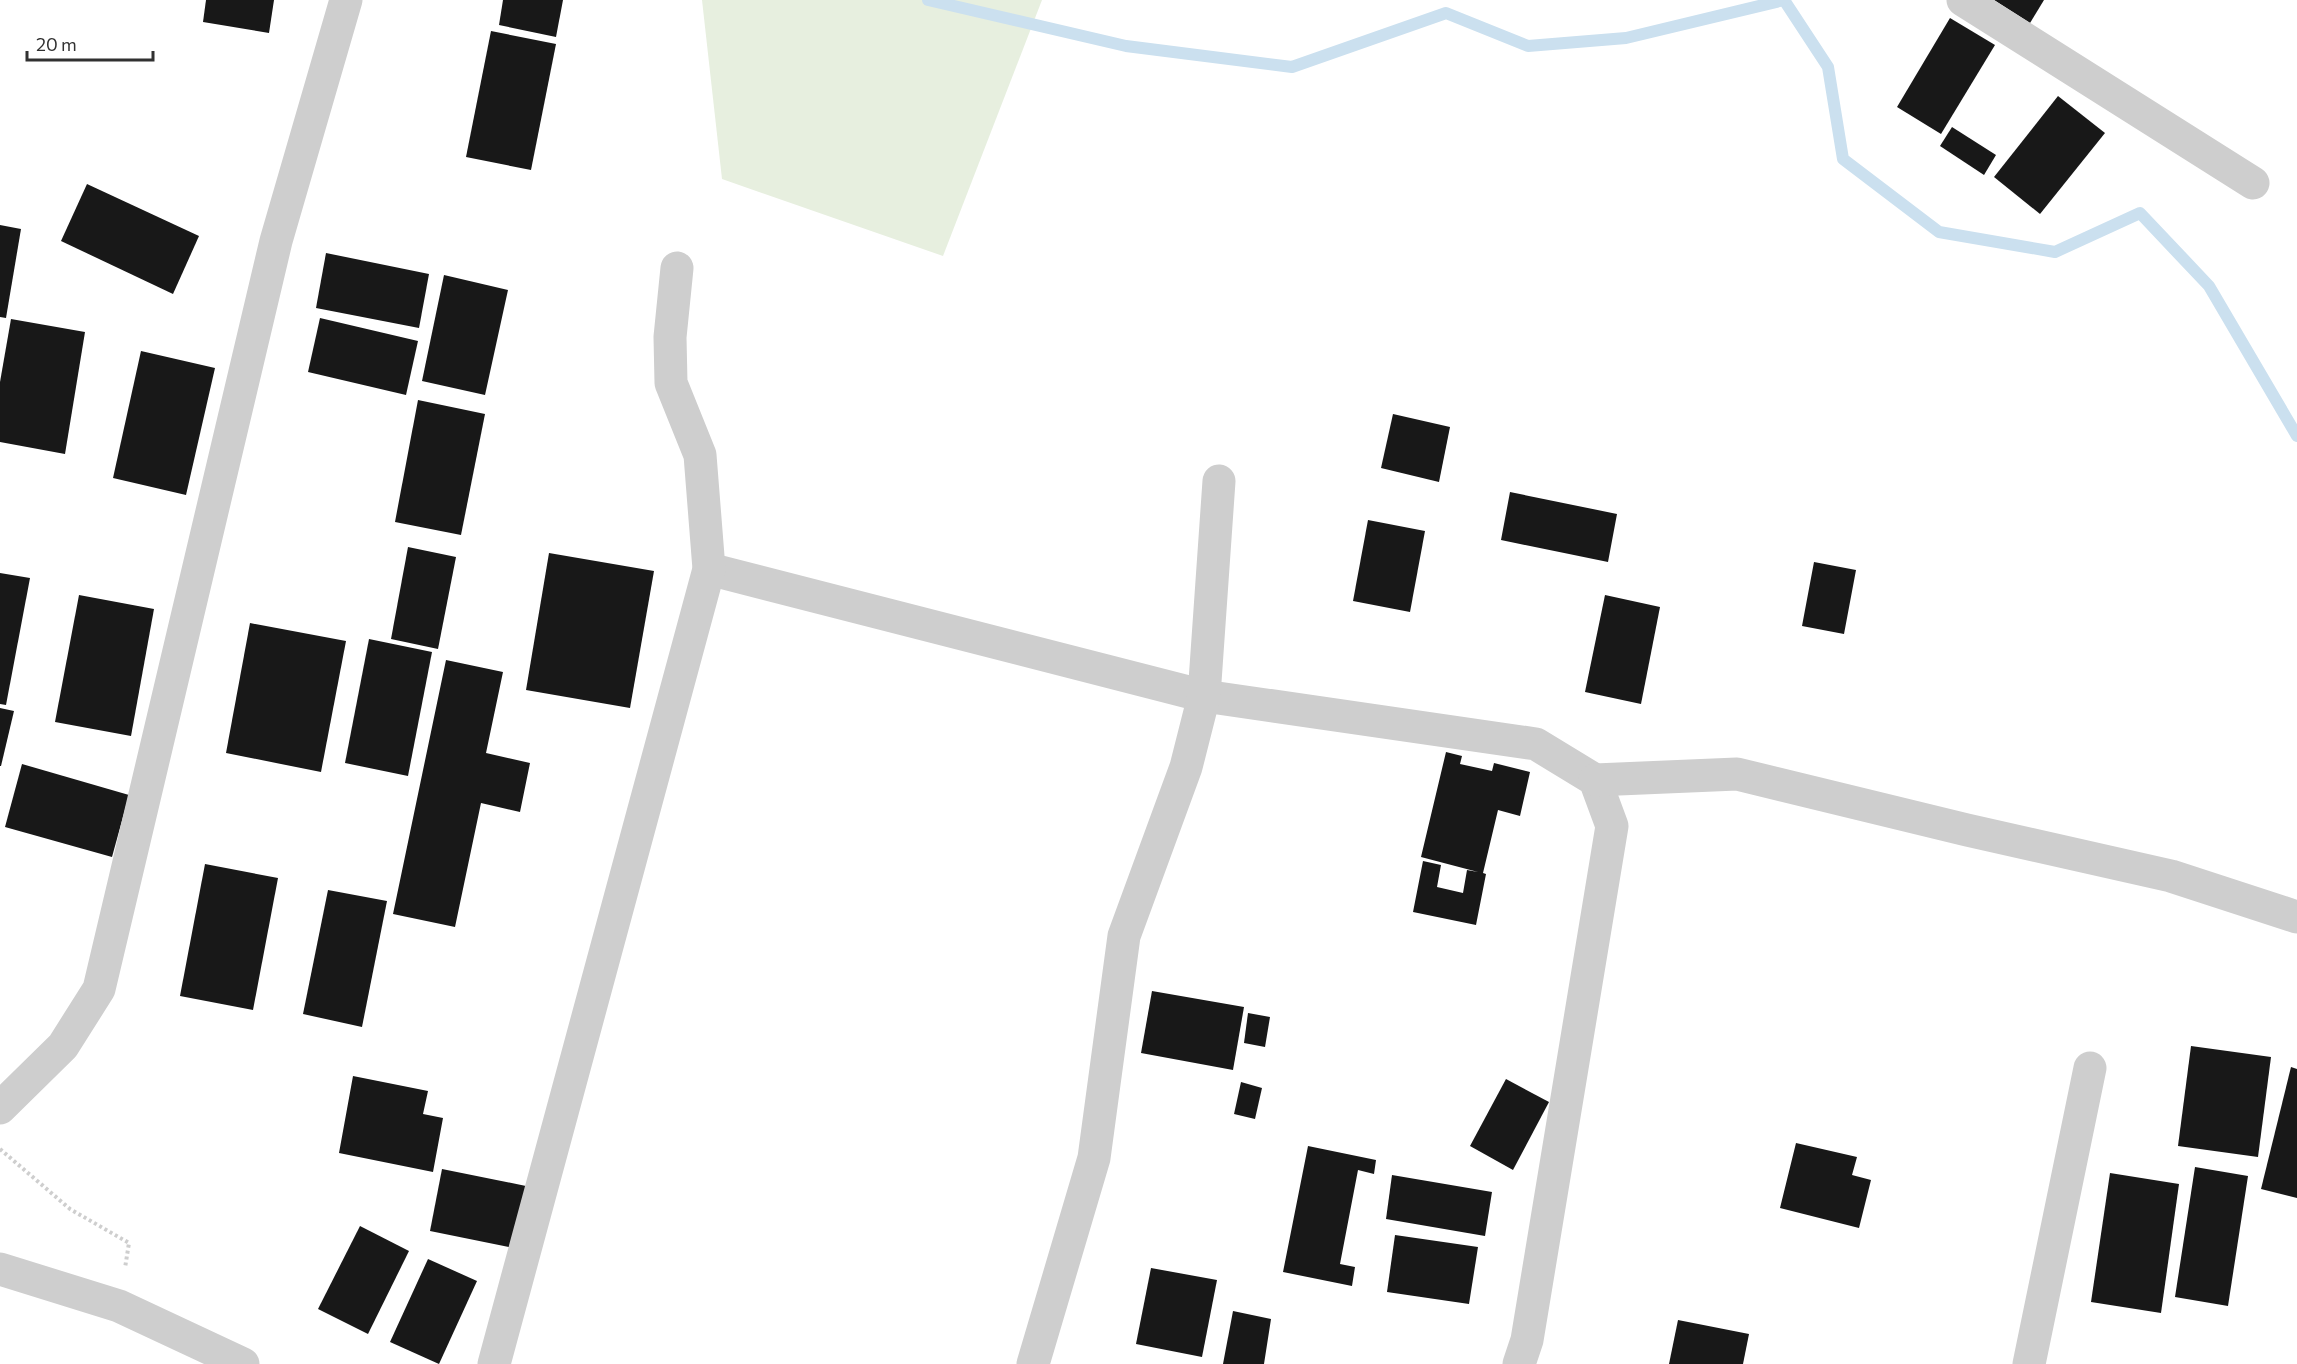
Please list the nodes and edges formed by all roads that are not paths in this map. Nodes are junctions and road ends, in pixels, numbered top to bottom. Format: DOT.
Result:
graph roads {
  1 [pos="346,0"];
  2 [pos="1964,0"];
  3 [pos="2253,183"];
  4 [pos="676,268"];
  5 [pos="1219,481"];
  6 [pos="709,569"];
  7 [pos="1204,696"];
  8 [pos="1595,780"];
  9 [pos="2297,917"];
  10 [pos="2090,1068"];
  11 [pos="0,1108"];
  12 [pos="0,1269"];
  13 [pos="243,1364"];
  14 [pos="494,1364"];
  15 [pos="1033,1364"];
  16 [pos="1520,1364"];
  17 [pos="2030,1364"];
  1 -- 11 [label="street"];
  2 -- 3 [label="street"];
  4 -- 6 [label="street"];
  5 -- 7 [label="street"];
  6 -- 7 [label="street"];
  6 -- 14 [label="street"];
  7 -- 8 [label="street"];
  7 -- 15 [label="street"];
  8 -- 9 [label="street"];
  8 -- 16 [label="street"];
  10 -- 17 [label="street"];
  12 -- 13 [label="street"];
}
